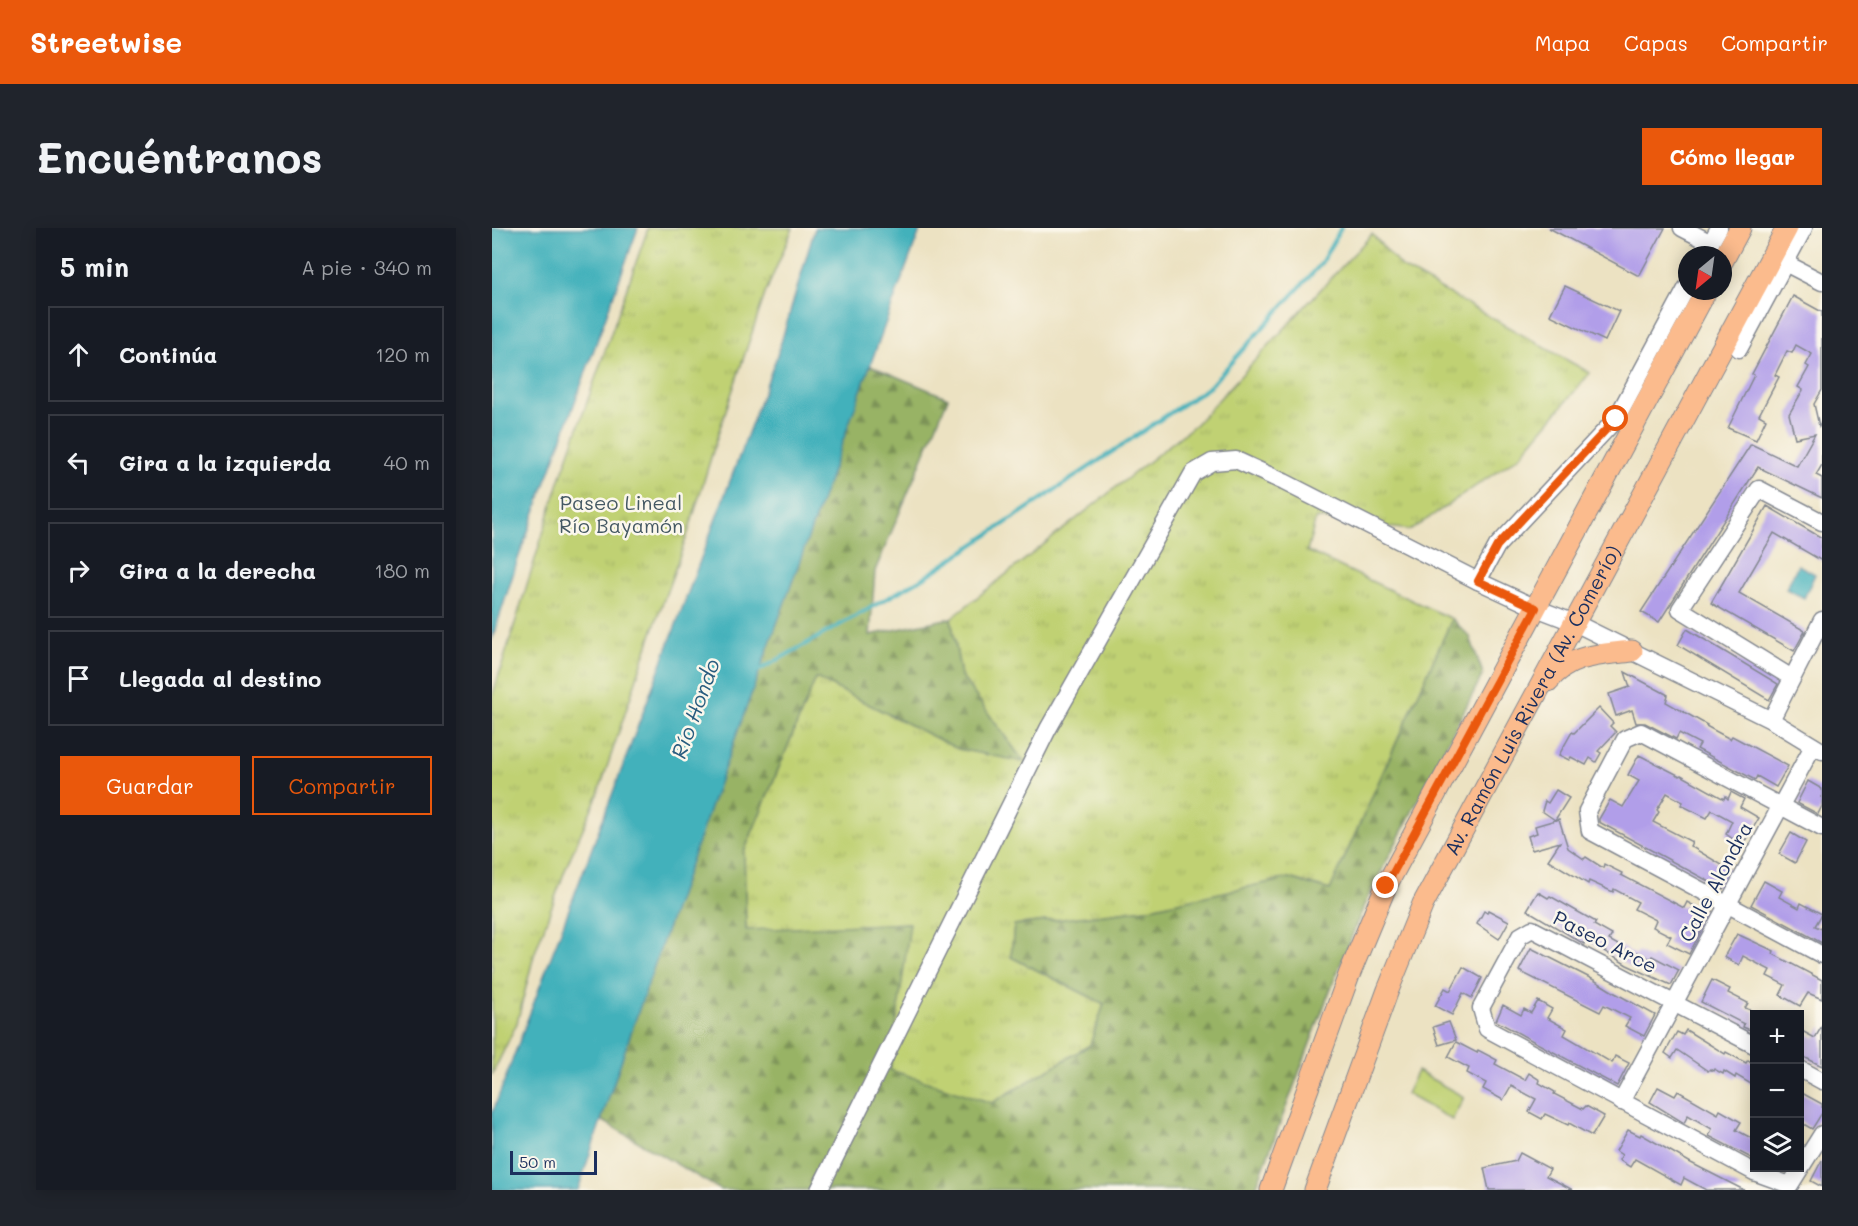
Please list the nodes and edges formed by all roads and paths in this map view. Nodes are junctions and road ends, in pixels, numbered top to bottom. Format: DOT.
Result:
graph roads {
  1 [pos="1684,228"];
  2 [pos="1740,228"];
  3 [pos="1787,228"];
  4 [pos="1804,228"];
  5 [pos="1714,246"];
  6 [pos="1785,263"];
  7 [pos="1822,282"];
  8 [pos="1680,300"];
  9 [pos="1701,300"];
  10 [pos="1739,349"];
  11 [pos="1822,522"];
  12 [pos="1478,581"];
  13 [pos="1536,608"];
  14 [pos="1822,620"];
  15 [pos="1575,623"];
  16 [pos="1632,651"];
  17 [pos="1792,678"];
  18 [pos="1533,700"];
  19 [pos="1771,720"];
  20 [pos="1817,749"];
  21 [pos="1781,805"];
  22 [pos="1822,828"];
  23 [pos="1727,905"];
  24 [pos="1822,955"];
  25 [pos="1675,1002"];
  26 [pos="1750,1042"];
  27 [pos="1804,1071"];
  28 [pos="1822,1081"];
  29 [pos="1621,1101"];
  30 [pos="1822,1134"];
  31 [pos="819,1190"];
  32 [pos="1271,1190"];
  33 [pos="1315,1190"];
  1 -- 5 [label="street"];
  2 -- 5 [label="main road"];
  3 -- 15 [label="main road, Av. Ramón Luis Rivera (Av. Comerío)"];
  4 -- 6 [label="street"];
  6 -- 7 [label="street"];
  6 -- 10 [label="street"];
  8 -- 12 [label="street"];
  9 -- 13 [label="main road, Av. Ramón Luis Rivera (Av. Comerío)"];
  11 -- 17 [label="street"];
  12 -- 13 [label="street"];
  12 -- 31 [label="street"];
  13 -- 15 [label="street"];
  13 -- 32 [label="main road, Av. Ramón Luis Rivera (Av. Comerío)"];
  14 -- 17 [label="street"];
  15 -- 16 [label="street"];
  15 -- 18 [label="main road, Av. Ramón Luis Rivera (Av. Comerío)"];
  16 -- 18 [label="main road"];
  16 -- 19 [label="street"];
  17 -- 19 [label="street"];
  18 -- 33 [label="main road, Av. Ramón Luis Rivera (Av. Comerío)"];
  19 -- 20 [label="street"];
  20 -- 21 [label="street, Calle Alondra"];
  21 -- 22 [label="street"];
  21 -- 23 [label="street, Calle Alondra"];
  21 -- 23 [label="street"];
  23 -- 24 [label="street"];
  23 -- 25 [label="street, Calle Alondra"];
  25 -- 26 [label="street"];
  25 -- 29 [label="street, Calle Alondra"];
  25 -- 29 [label="street, Paseo Arce"];
  27 -- 28 [label="street"];
  29 -- 30 [label="street"];
}
